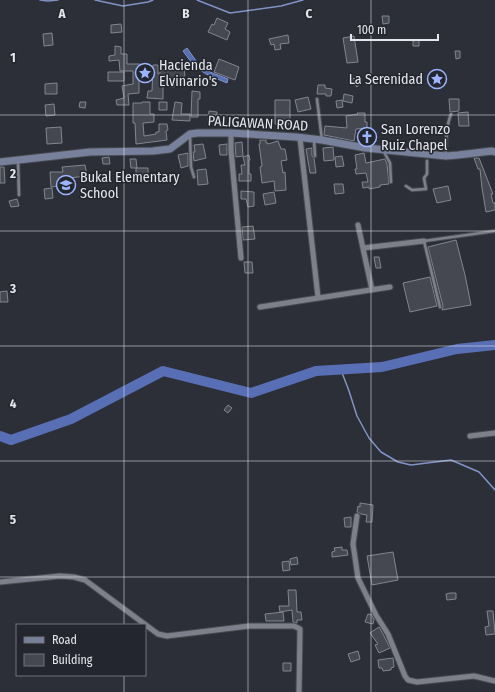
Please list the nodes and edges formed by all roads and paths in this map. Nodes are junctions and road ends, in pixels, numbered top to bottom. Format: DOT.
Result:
graph roads {
  1 [pos="317,100"];
  2 [pos="451,114"];
  3 [pos="231,133"];
  4 [pos="190,134"];
  5 [pos="300,138"];
  6 [pos="314,139"];
  7 [pos="322,140"];
  8 [pos="383,149"];
  9 [pos="495,152"];
  10 [pos="315,156"];
  11 [pos="446,156"];
  12 [pos="426,157"];
  13 [pos="18,160"];
  14 [pos="0,162"];
  15 [pos="194,177"];
  16 [pos="391,182"];
  17 [pos="406,186"];
  18 [pos="19,195"];
  19 [pos="358,226"];
  20 [pos="495,231"];
  21 [pos="424,241"];
  22 [pos="363,248"];
  23 [pos="241,258"];
  24 [pos="390,287"];
  25 [pos="372,290"];
  26 [pos="318,298"];
  27 [pos="260,307"];
  28 [pos="440,307"];
  29 [pos="495,433"];
  30 [pos="470,436"];
  31 [pos="357,516"];
  32 [pos="0,582"];
  33 [pos="144,624"];
  34 [pos="146,625"];
  35 [pos="495,681"];
  36 [pos="299,692"];
  1 -- 7 [label="lane"];
  2 -- 11 [label="lane"];
  3 -- 4 [label="street, PALIGAWAN ROAD"];
  3 -- 5 [label="street, PALIGAWAN ROAD"];
  3 -- 23 [label="street"];
  4 -- 13 [label="street, PALIGAWAN ROAD"];
  4 -- 15 [label="lane"];
  5 -- 6 [label="street, PALIGAWAN ROAD"];
  5 -- 26 [label="street"];
  6 -- 7 [label="street, PALIGAWAN ROAD"];
  6 -- 10 [label="lane"];
  7 -- 8 [label="street, PALIGAWAN ROAD"];
  8 -- 12 [label="street, PALIGAWAN ROAD"];
  8 -- 16 [label="lane"];
  9 -- 11 [label="street, PALIGAWAN ROAD"];
  11 -- 12 [label="street, PALIGAWAN ROAD"];
  12 -- 17 [label="lane"];
  13 -- 14 [label="street, PALIGAWAN ROAD"];
  13 -- 18 [label="lane"];
  19 -- 22 [label="street"];
  20 -- 21 [label="lane"];
  21 -- 22 [label="street"];
  21 -- 28 [label="lane"];
  22 -- 25 [label="street"];
  24 -- 25 [label="street"];
  25 -- 26 [label="street"];
  26 -- 27 [label="street"];
  29 -- 30 [label="street"];
  31 -- 35 [label="street"];
  32 -- 33 [label="street"];
  34 -- 36 [label="street"];
}
